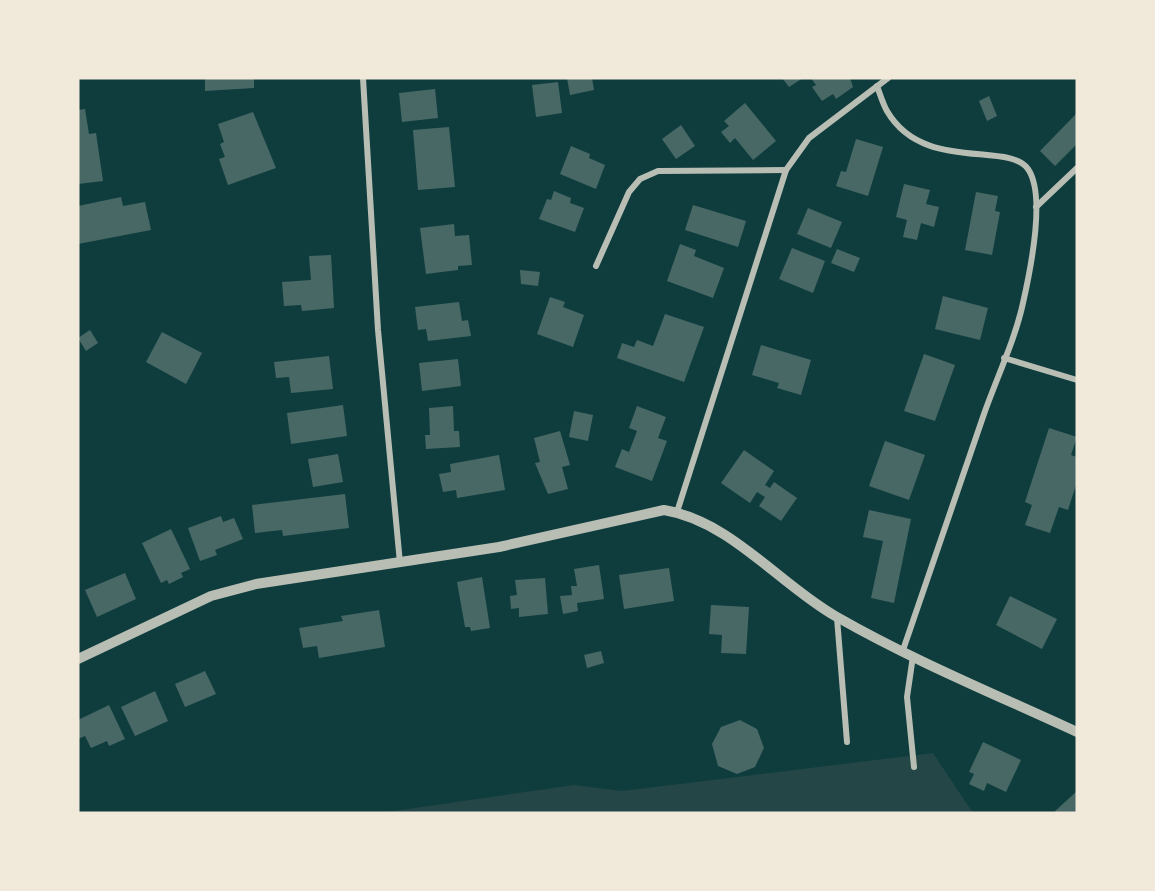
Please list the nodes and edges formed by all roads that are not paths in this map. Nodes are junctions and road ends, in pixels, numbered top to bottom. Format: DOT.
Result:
graph roads {
  1 [pos="363,78"];
  2 [pos="888,78"];
  3 [pos="877,86"];
  4 [pos="1077,168"];
  5 [pos="786,170"];
  6 [pos="1036,207"];
  7 [pos="596,266"];
  8 [pos="1004,358"];
  9 [pos="1077,380"];
  10 [pos="677,512"];
  11 [pos="400,563"];
  12 [pos="837,617"];
  13 [pos="908,653"];
  14 [pos="78,659"];
  15 [pos="1077,732"];
  16 [pos="847,742"];
  17 [pos="914,767"];
  1 -- 11 [label="street"];
  2 -- 3 [label="street"];
  3 -- 5 [label="street"];
  3 -- 6 [label="street"];
  4 -- 6 [label="street"];
  5 -- 7 [label="street"];
  5 -- 10 [label="street"];
  6 -- 8 [label="street"];
  8 -- 9 [label="street"];
  8 -- 13 [label="street"];
  10 -- 11 [label="street"];
  10 -- 12 [label="street"];
  11 -- 14 [label="street"];
  12 -- 13 [label="street"];
  12 -- 16 [label="street"];
  13 -- 15 [label="street"];
  13 -- 17 [label="street"];
}
